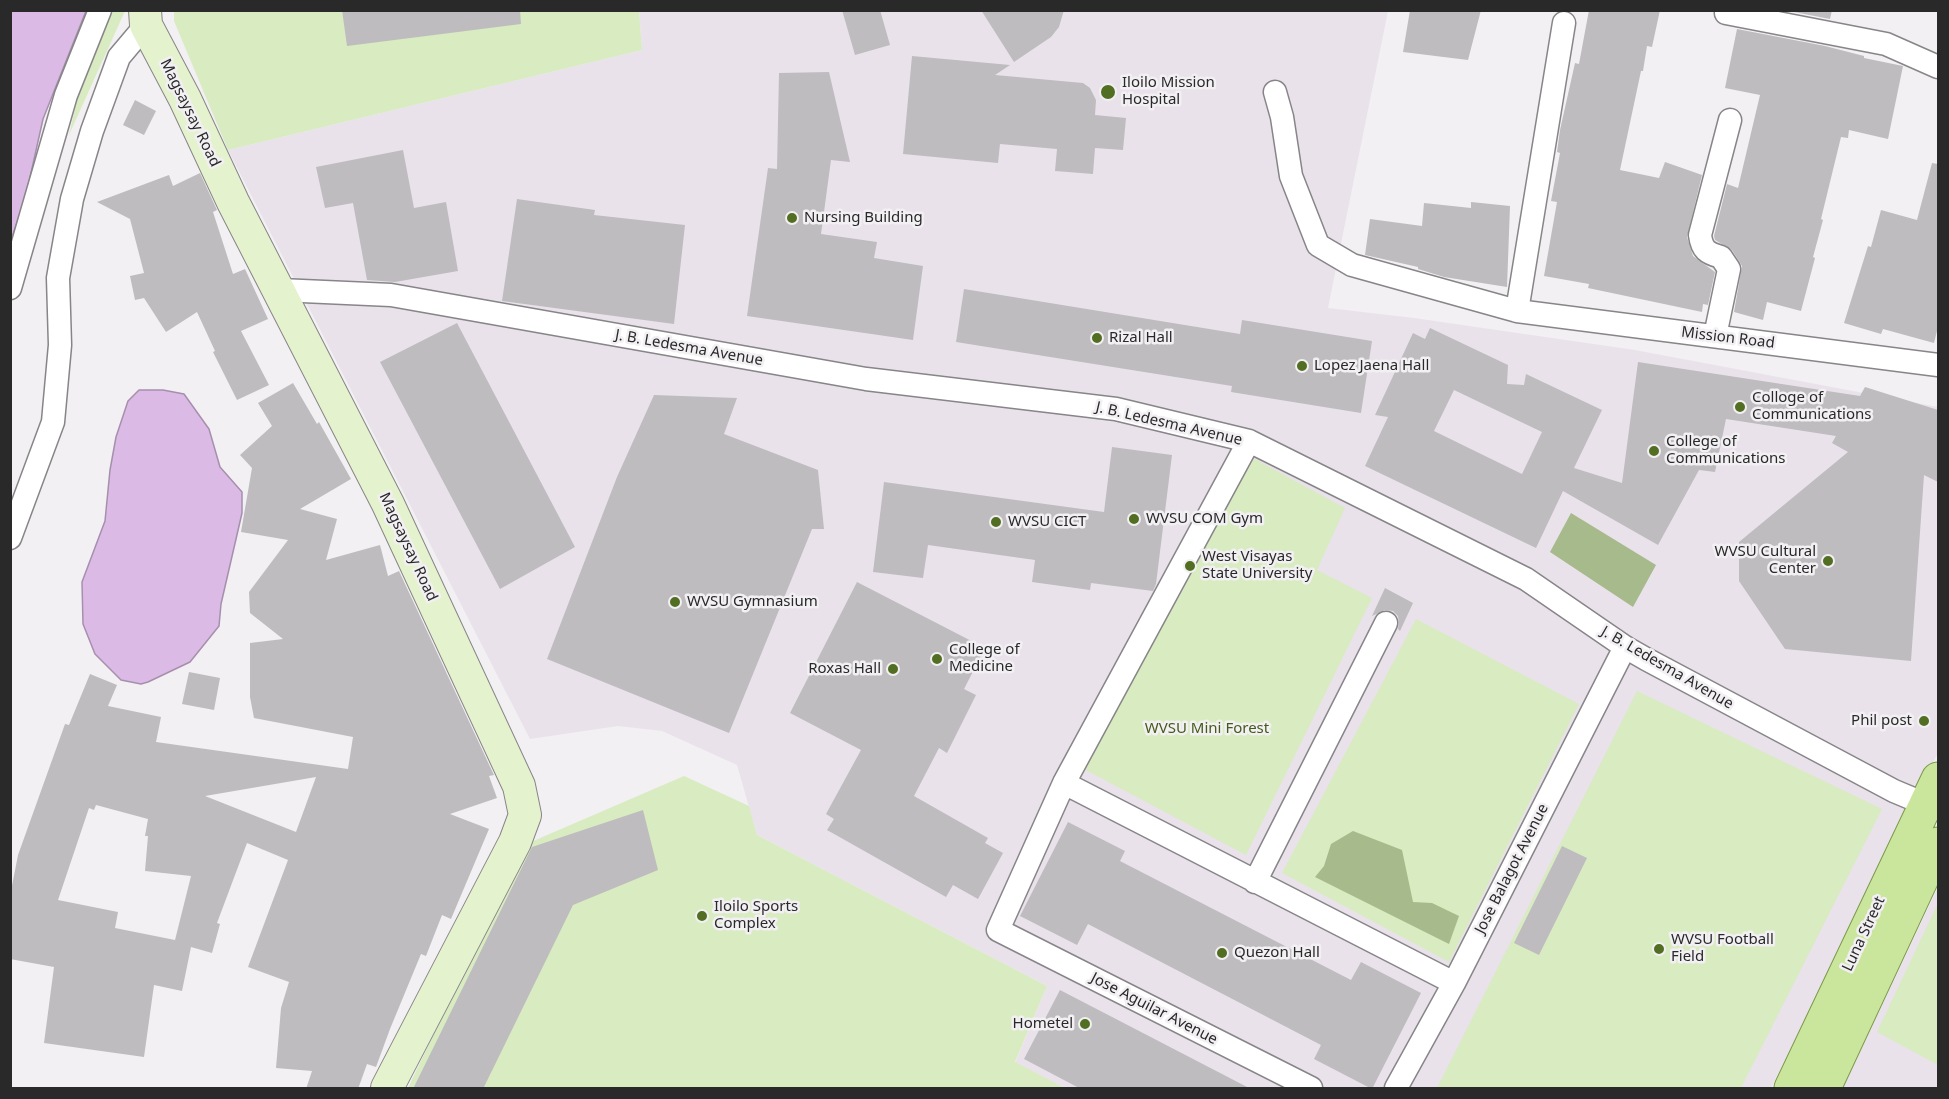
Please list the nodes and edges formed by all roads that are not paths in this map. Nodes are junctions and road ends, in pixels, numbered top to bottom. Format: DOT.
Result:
graph roads {
  1 [pos="100,10"];
  2 [pos="1726,13"];
  3 [pos="145,18"];
  4 [pos="1564,23"];
  5 [pos="1938,67"];
  6 [pos="1275,92"];
  7 [pos="1730,120"];
  8 [pos="10,288"];
  9 [pos="280,290"];
  10 [pos="1517,311"];
  11 [pos="1714,336"];
  12 [pos="1938,365"];
  13 [pos="1249,441"];
  14 [pos="10,538"];
  15 [pos="1386,623"];
  16 [pos="1625,647"];
  17 [pos="1064,783"];
  18 [pos="1934,798"];
  19 [pos="1938,844"];
  20 [pos="1256,882"];
  21 [pos="1454,983"];
  22 [pos="387,1089"];
  23 [pos="1311,1089"];
  24 [pos="1396,1089"];
  25 [pos="1791,1089"];
  26 [pos="1824,1089"];
  1 -- 8 [label="street"];
  2 -- 5 [label="street"];
  3 -- 9 [label="street, Magsaysay Road"];
  3 -- 14 [label="street"];
  4 -- 10 [label="street"];
  6 -- 10 [label="street, Mission Road"];
  7 -- 11 [label="street"];
  9 -- 13 [label="street, J. B. Ledesma Avenue"];
  9 -- 22 [label="street, Magsaysay Road"];
  10 -- 11 [label="street, Mission Road"];
  11 -- 12 [label="street, Mission Road"];
  13 -- 16 [label="street, J. B. Ledesma Avenue"];
  13 -- 17 [label="street"];
  15 -- 20 [label="street"];
  16 -- 18 [label="street, J. B. Ledesma Avenue"];
  16 -- 21 [label="street, Jose Balagot Avenue"];
  17 -- 20 [label="street"];
  17 -- 23 [label="street, Jose Aguilar Avenue"];
  18 -- 25 [label="main road, Luna Street"];
  19 -- 26 [label="main road, Luna Street"];
  20 -- 21 [label="street"];
  21 -- 24 [label="street, Jose Balagot Avenue"];
}
